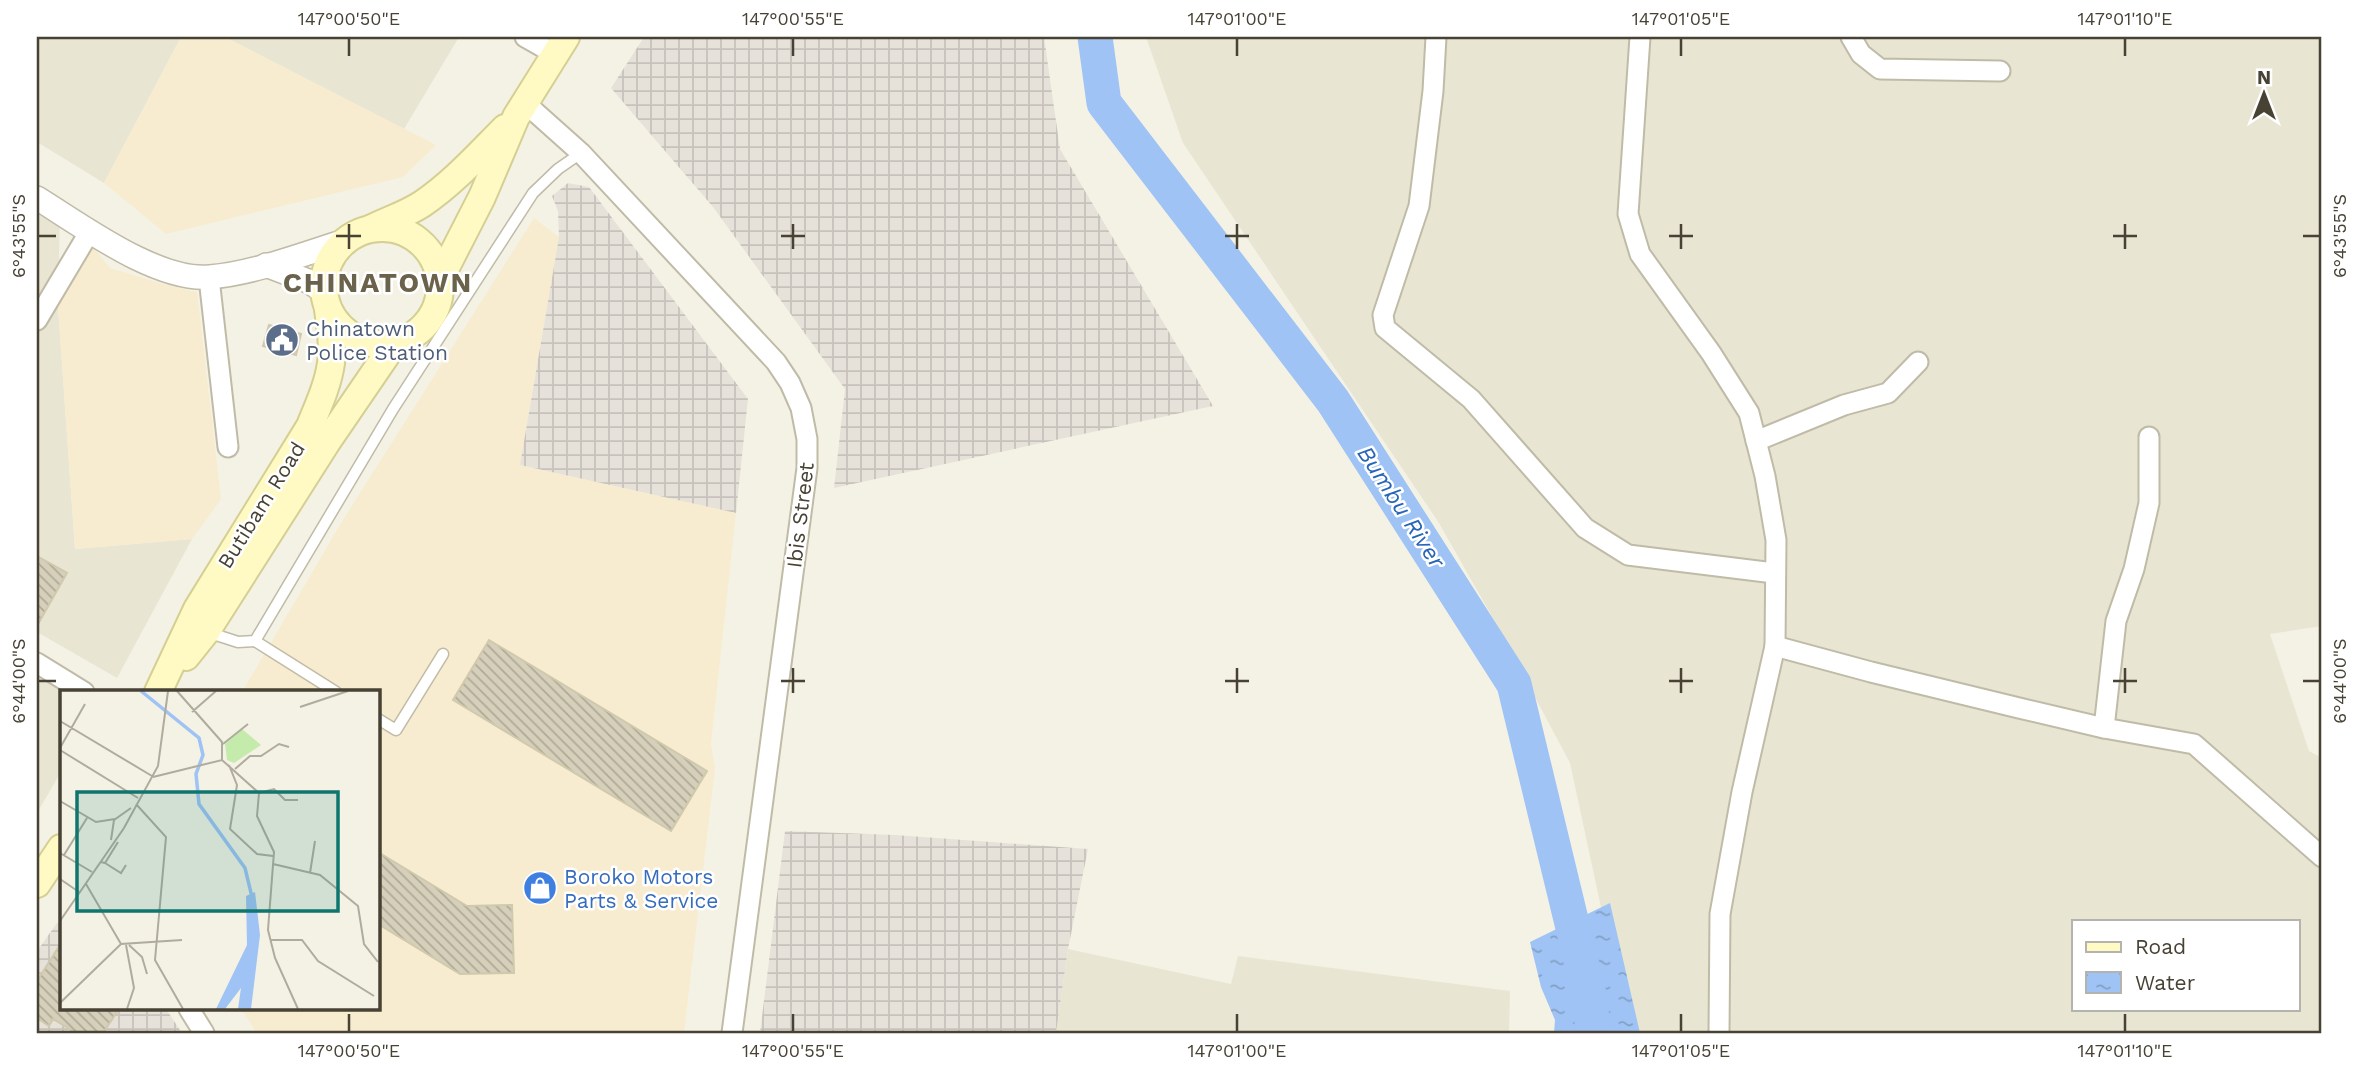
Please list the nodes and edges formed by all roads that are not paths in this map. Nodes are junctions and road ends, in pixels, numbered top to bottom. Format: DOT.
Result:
graph roads {
  1 [pos="524,37"];
  2 [pos="1436,37"];
  3 [pos="1640,37"];
  4 [pos="1851,37"];
  5 [pos="561,46"];
  6 [pos="2000,71"];
  7 [pos="520,110"];
  8 [pos="581,153"];
  9 [pos="37,198"];
  10 [pos="370,229"];
  11 [pos="90,230"];
  12 [pos="345,241"];
  13 [pos="266,265"];
  14 [pos="441,277"];
  15 [pos="209,278"];
  16 [pos="326,300"];
  17 [pos="37,320"];
  18 [pos="394,344"];
  19 [pos="1918,362"];
  20 [pos="2149,437"];
  21 [pos="1756,441"];
  22 [pos="228,447"];
  23 [pos="1774,573"];
  24 [pos="206,632"];
  25 [pos="255,640"];
  26 [pos="1775,646"];
  27 [pos="443,654"];
  28 [pos="37,663"];
  29 [pos="81,690"];
  30 [pos="159,690"];
  31 [pos="160,690"];
  32 [pos="332,690"];
  33 [pos="380,720"];
  34 [pos="2104,728"];
  35 [pos="60,850"];
  36 [pos="2322,857"];
  37 [pos="37,884"];
  38 [pos="190,1010"];
  39 [pos="204,1033"];
  40 [pos="732,1033"];
  41 [pos="1719,1033"];
  1 -- 5 [label="street"];
  2 -- 23 [label="street"];
  3 -- 21 [label="street"];
  4 -- 6 [label="street"];
  5 -- 7 [label="main road"];
  7 -- 8 [label="street, Ibis Street"];
  7 -- 10 [label="main road"];
  7 -- 14 [label="main road"];
  8 -- 25 [label="lane"];
  8 -- 40 [label="street, Ibis Street"];
  9 -- 11 [label="street"];
  10 -- 12 [label="main road"];
  10 -- 14 [label="main road"];
  11 -- 15 [label="street"];
  11 -- 17 [label="street"];
  12 -- 13 [label="street"];
  12 -- 16 [label="main road"];
  13 -- 15 [label="street"];
  13 -- 16 [label="street"];
  14 -- 18 [label="main road"];
  15 -- 22 [label="street"];
  16 -- 18 [label="main road"];
  16 -- 30 [label="main road, Butibam Road"];
  18 -- 24 [label="main road, Butibam Road"];
  19 -- 21 [label="street"];
  20 -- 34 [label="street"];
  21 -- 23 [label="street"];
  23 -- 26 [label="street"];
  24 -- 25 [label="lane"];
  24 -- 31 [label="main road, Butibam Road"];
  25 -- 32 [label="lane"];
  26 -- 34 [label="street"];
  26 -- 41 [label="street"];
  27 -- 33 [label="lane"];
  28 -- 29 [label="street"];
  34 -- 36 [label="street"];
  35 -- 37 [label="main road"];
  38 -- 39 [label="street"];
}
